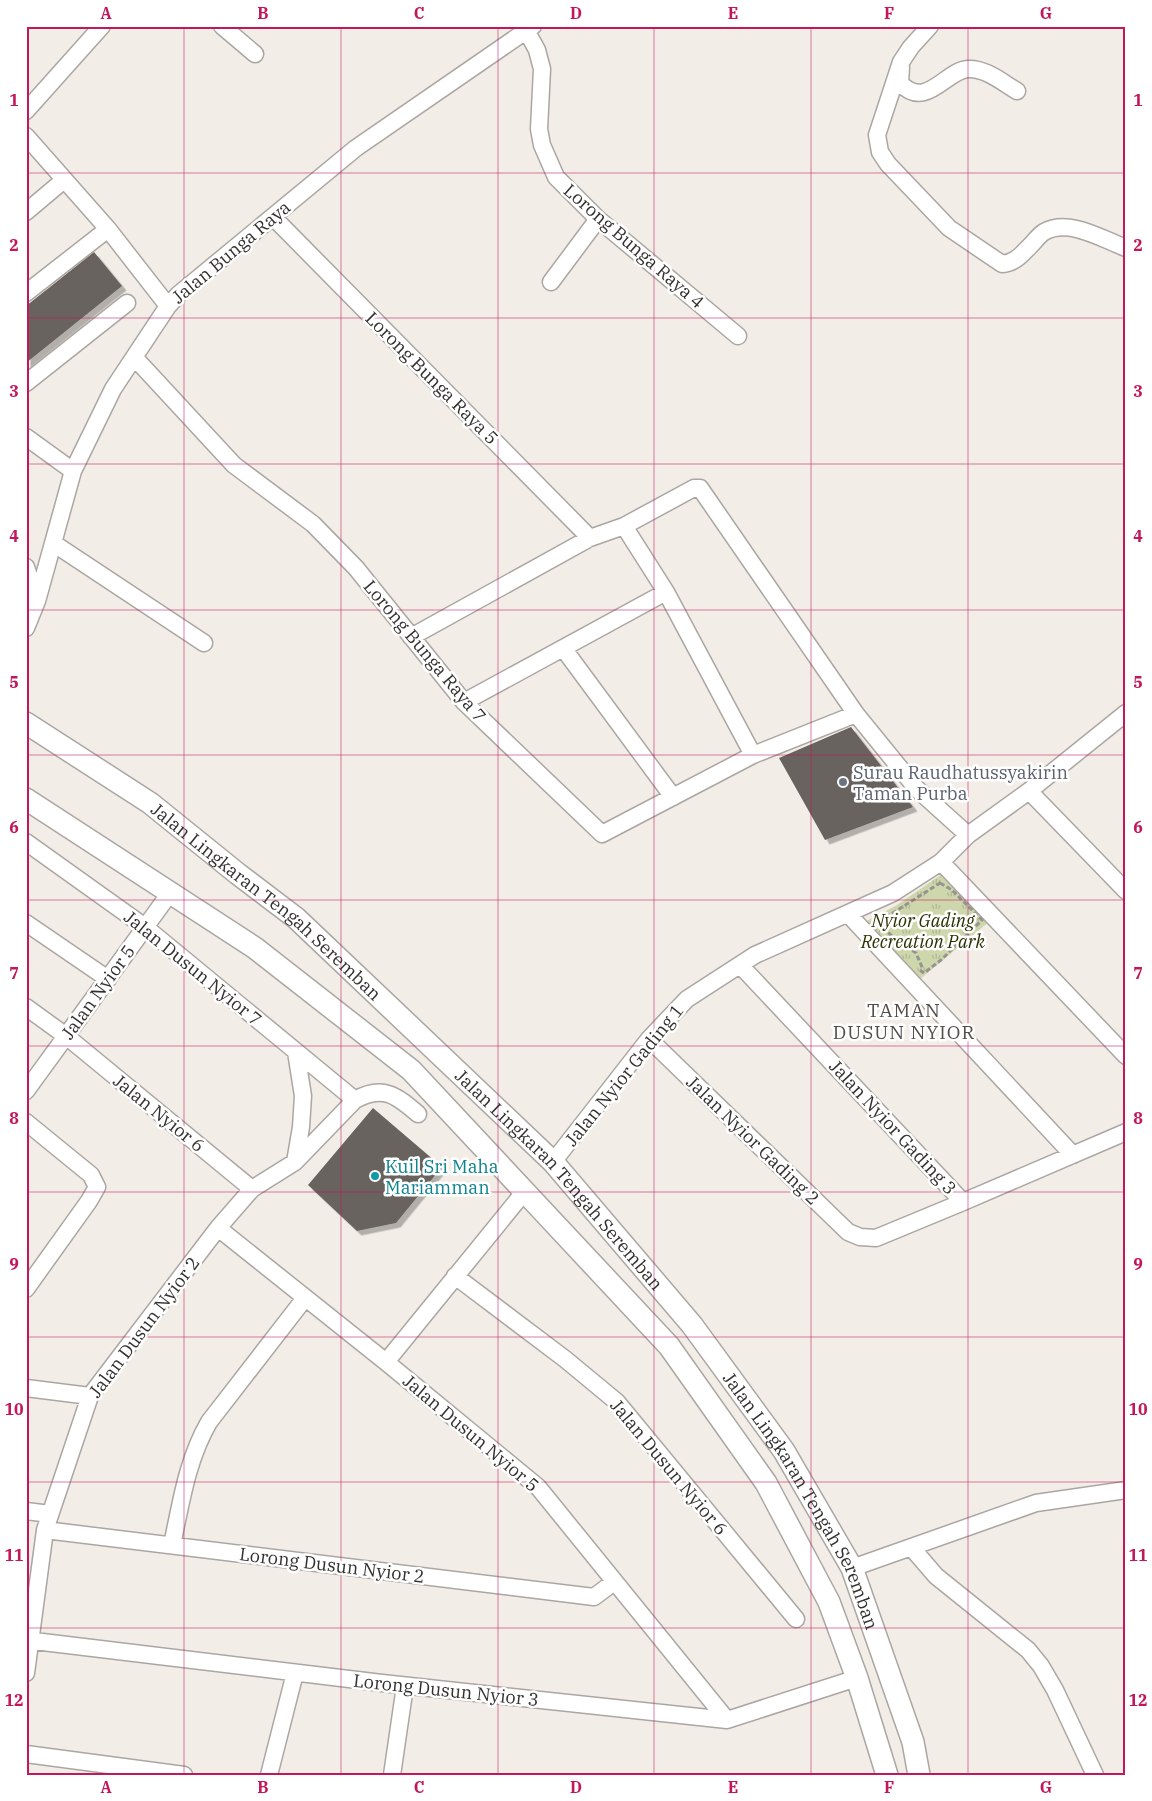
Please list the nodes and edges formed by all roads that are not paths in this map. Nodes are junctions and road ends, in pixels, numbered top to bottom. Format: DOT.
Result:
graph roads {
  1 [pos="102,26"];
  2 [pos="222,26"];
  3 [pos="930,26"];
  4 [pos="530,28"];
  5 [pos="255,54"];
  6 [pos="901,62"];
  7 [pos="1017,91"];
  8 [pos="26,111"];
  9 [pos="26,136"];
  10 [pos="64,180"];
  11 [pos="26,212"];
  12 [pos="273,217"];
  13 [pos="598,219"];
  14 [pos="108,229"];
  15 [pos="1126,248"];
  16 [pos="551,282"];
  17 [pos="26,293"];
  18 [pos="127,303"];
  19 [pos="168,306"];
  20 [pos="738,336"];
  21 [pos="134,357"];
  22 [pos="26,383"];
  23 [pos="26,437"];
  24 [pos="73,471"];
  25 [pos="624,526"];
  26 [pos="590,538"];
  27 [pos="53,543"];
  28 [pos="26,567"];
  29 [pos="666,592"];
  30 [pos="37,601"];
  31 [pos="26,628"];
  32 [pos="411,637"];
  33 [pos="204,643"];
  34 [pos="563,648"];
  35 [pos="464,702"];
  36 [pos="1126,713"];
  37 [pos="856,714"];
  38 [pos="26,723"];
  39 [pos="753,755"];
  40 [pos="1029,791"];
  41 [pos="673,797"];
  42 [pos="26,800"];
  43 [pos="968,835"];
  44 [pos="26,842"];
  45 [pos="941,862"];
  46 [pos="1126,891"];
  47 [pos="170,893"];
  48 [pos="848,914"];
  49 [pos="26,923"];
  50 [pos="145,927"];
  51 [pos="740,965"];
  52 [pos="108,979"];
  53 [pos="26,1007"];
  54 [pos="66,1036"];
  55 [pos="649,1040"];
  56 [pos="296,1052"];
  57 [pos="1126,1056"];
  58 [pos="26,1091"];
  59 [pos="355,1100"];
  60 [pos="418,1114"];
  61 [pos="26,1122"];
  62 [pos="1126,1132"];
  63 [pos="1073,1155"];
  64 [pos="295,1162"];
  65 [pos="553,1162"];
  66 [pos="252,1189"];
  67 [pos="525,1191"];
  68 [pos="963,1202"];
  69 [pos="218,1228"];
  70 [pos="455,1276"];
  71 [pos="26,1289"];
  72 [pos="305,1298"];
  73 [pos="386,1362"];
  74 [pos="26,1388"];
  75 [pos="90,1396"];
  76 [pos="1126,1490"];
  77 [pos="26,1511"];
  78 [pos="47,1522"];
  79 [pos="172,1545"];
  80 [pos="911,1547"];
  81 [pos="852,1568"];
  82 [pos="614,1582"];
  83 [pos="796,1619"];
  84 [pos="28,1641"];
  85 [pos="26,1673"];
  86 [pos="295,1673"];
  87 [pos="856,1678"];
  88 [pos="405,1686"];
  89 [pos="726,1720"];
  90 [pos="26,1754"];
  91 [pos="123,1771"];
  92 [pos="184,1775"];
  93 [pos="269,1775"];
  94 [pos="392,1775"];
  95 [pos="888,1775"];
  96 [pos="919,1775"];
  97 [pos="1095,1775"];
  1 -- 8 [label="street"];
  2 -- 5 [label="street"];
  3 -- 6 [label="street"];
  4 -- 12 [label="street, Jalan Bunga Raya"];
  4 -- 13 [label="street, Lorong Bunga Raya 4"];
  6 -- 7 [label="street"];
  6 -- 15 [label="street"];
  9 -- 10 [label="street"];
  10 -- 11 [label="street"];
  10 -- 14 [label="street"];
  12 -- 19 [label="street, Jalan Bunga Raya"];
  12 -- 26 [label="street, Lorong Bunga Raya 5"];
  13 -- 16 [label="street"];
  13 -- 20 [label="street, Lorong Bunga Raya 4"];
  14 -- 17 [label="street"];
  14 -- 19 [label="street"];
  18 -- 22 [label="street"];
  19 -- 21 [label="street, Jalan Bunga Raya"];
  21 -- 24 [label="street, Jalan Bunga Raya"];
  21 -- 32 [label="street, Lorong Bunga Raya 7"];
  23 -- 24 [label="street"];
  24 -- 27 [label="street, Jalan Bunga Raya"];
  25 -- 26 [label="street"];
  25 -- 29 [label="street"];
  25 -- 37 [label="street"];
  26 -- 32 [label="street"];
  27 -- 30 [label="street, Jalan Bunga Raya"];
  27 -- 33 [label="street"];
  28 -- 30 [label="street"];
  29 -- 34 [label="street"];
  29 -- 39 [label="street"];
  30 -- 31 [label="street, Jalan Bunga Raya"];
  32 -- 35 [label="street, Lorong Bunga Raya 7"];
  34 -- 35 [label="street"];
  34 -- 41 [label="street"];
  35 -- 41 [label="street, Lorong Bunga Raya 7"];
  36 -- 40 [label="street, Jalan Nyior Gading 1"];
  37 -- 39 [label="street, Lorong Bunga Raya 7"];
  37 -- 43 [label="street"];
  38 -- 65 [label="main road, Jalan Lingkaran Tengah Seremban"];
  39 -- 41 [label="street, Lorong Bunga Raya 7"];
  40 -- 43 [label="street, Jalan Nyior Gading 1"];
  40 -- 46 [label="street"];
  42 -- 47 [label="main road, Jalan Lingkaran Tengah Seremban"];
  43 -- 45 [label="street, Jalan Nyior Gading 1"];
  44 -- 50 [label="street, Jalan Dusun Nyior 7"];
  45 -- 48 [label="street, Jalan Nyior Gading 1"];
  45 -- 57 [label="street"];
  47 -- 50 [label="street, Jalan Nyior 5"];
  47 -- 67 [label="main road, Jalan Lingkaran Tengah Seremban"];
  48 -- 51 [label="street, Jalan Nyior Gading 1"];
  48 -- 63 [label="street"];
  49 -- 52 [label="street"];
  50 -- 52 [label="street, Jalan Nyior 5"];
  50 -- 56 [label="street, Jalan Dusun Nyior 7"];
  51 -- 55 [label="street, Jalan Nyior Gading 1"];
  51 -- 68 [label="street, Jalan Nyior Gading 3"];
  52 -- 54 [label="street, Jalan Nyior 5"];
  53 -- 54 [label="street, Jalan Nyior 6"];
  54 -- 58 [label="street, Jalan Nyior 5"];
  54 -- 66 [label="street, Jalan Nyior 6"];
  55 -- 65 [label="street, Jalan Nyior Gading 1"];
  55 -- 68 [label="street, Jalan Nyior Gading 2"];
  56 -- 59 [label="street, Jalan Dusun Nyior 7"];
  56 -- 64 [label="street"];
  59 -- 60 [label="street"];
  59 -- 64 [label="street, Jalan Dusun Nyior 2"];
  61 -- 71 [label="street"];
  62 -- 63 [label="street"];
  63 -- 68 [label="street"];
  64 -- 66 [label="street, Jalan Dusun Nyior 2"];
  65 -- 81 [label="main road, Jalan Lingkaran Tengah Seremban"];
  66 -- 69 [label="street, Jalan Dusun Nyior 2"];
  67 -- 70 [label="street"];
  67 -- 87 [label="main road, Jalan Lingkaran Tengah Seremban"];
  69 -- 72 [label="street, Jalan Dusun Nyior 5"];
  69 -- 75 [label="street, Jalan Dusun Nyior 2"];
  70 -- 73 [label="street"];
  70 -- 83 [label="street, Jalan Dusun Nyior 6"];
  72 -- 73 [label="street, Jalan Dusun Nyior 5"];
  72 -- 79 [label="street"];
  73 -- 82 [label="street, Jalan Dusun Nyior 5"];
  74 -- 75 [label="street"];
  75 -- 78 [label="street, Jalan Dusun Nyior 2"];
  76 -- 80 [label="street"];
  77 -- 78 [label="street, Lorong Dusun Nyior 2"];
  78 -- 79 [label="street, Lorong Dusun Nyior 2"];
  78 -- 84 [label="street, Jalan Dusun Nyior 2"];
  79 -- 82 [label="street, Lorong Dusun Nyior 2"];
  80 -- 81 [label="street"];
  80 -- 97 [label="street"];
  81 -- 96 [label="main road, Jalan Lingkaran Tengah Seremban"];
  82 -- 89 [label="street, Jalan Dusun Nyior 5"];
  84 -- 85 [label="street, Jalan Dusun Nyior 2"];
  84 -- 86 [label="street, Lorong Dusun Nyior 3"];
  86 -- 88 [label="street, Lorong Dusun Nyior 3"];
  86 -- 93 [label="street"];
  87 -- 89 [label="street, Lorong Dusun Nyior 3"];
  87 -- 95 [label="main road, Jalan Lingkaran Tengah Seremban"];
  88 -- 89 [label="street, Lorong Dusun Nyior 3"];
  88 -- 94 [label="street"];
  90 -- 91 [label="street"];
  91 -- 92 [label="street"];
}
